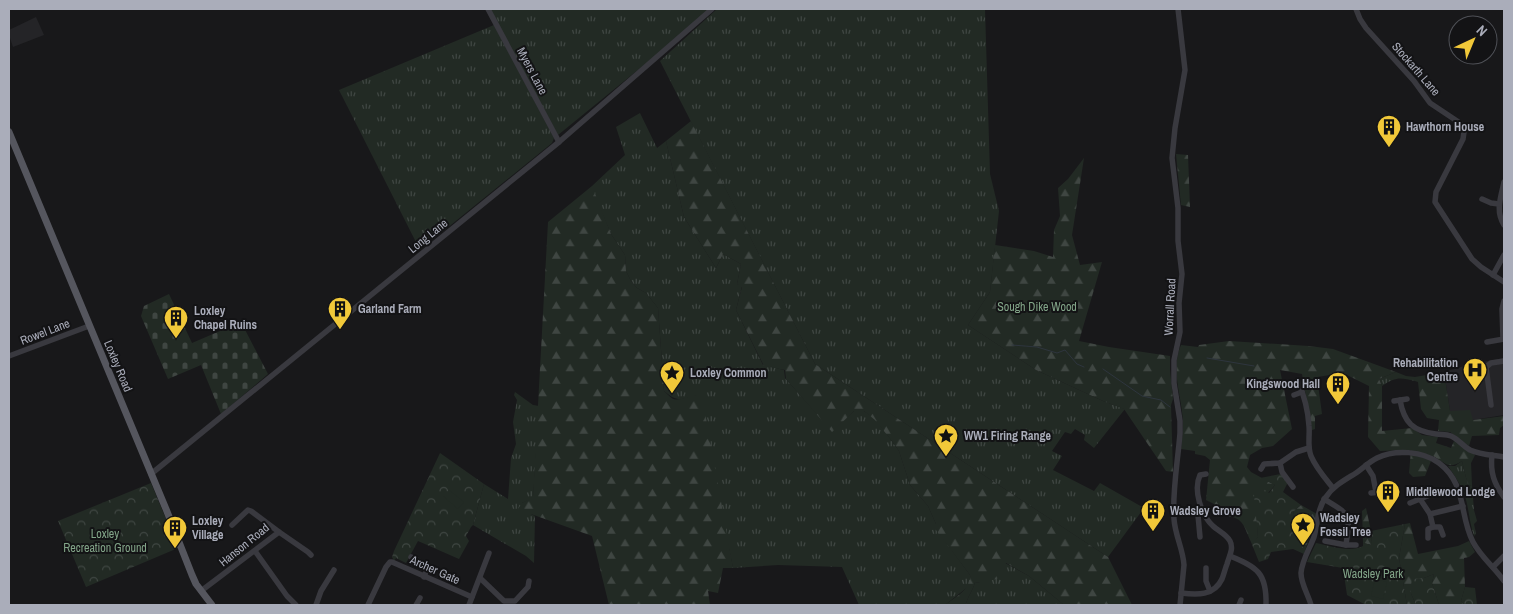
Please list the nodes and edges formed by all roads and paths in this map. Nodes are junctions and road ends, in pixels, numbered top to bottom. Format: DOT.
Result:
graph roads {
  1 [pos="488,9"];
  2 [pos="712,9"];
  3 [pos="1178,9"];
  4 [pos="1356,9"];
  5 [pos="9,132"];
  6 [pos="559,142"];
  7 [pos="1504,182"];
  8 [pos="1482,199"];
  9 [pos="1499,204"];
  10 [pos="1504,226"];
  11 [pos="1504,255"];
  12 [pos="1493,275"];
  13 [pos="1504,282"];
  14 [pos="1504,301"];
  15 [pos="89,326"];
  16 [pos="1504,338"];
  17 [pos="1487,342"];
  18 [pos="9,356"];
  19 [pos="1504,361"];
  20 [pos="1298,381"];
  21 [pos="1302,392"];
  22 [pos="1294,395"];
  23 [pos="1407,399"];
  24 [pos="1491,405"];
  25 [pos="1309,448"];
  26 [pos="1492,455"];
  27 [pos="1504,457"];
  28 [pos="1280,463"];
  29 [pos="1366,465"];
  30 [pos="1261,469"];
  31 [pos="151,474"];
  32 [pos="1206,474"];
  33 [pos="1293,487"];
  34 [pos="1334,488"];
  35 [pos="1376,492"];
  36 [pos="1430,495"];
  37 [pos="1504,498"];
  38 [pos="1324,499"];
  39 [pos="1420,499"];
  40 [pos="1410,503"];
  41 [pos="1463,506"];
  42 [pos="1203,510"];
  43 [pos="1430,514"];
  44 [pos="232,525"];
  45 [pos="1433,527"];
  46 [pos="279,532"];
  47 [pos="1443,535"];
  48 [pos="1200,536"];
  49 [pos="1428,538"];
  50 [pos="1325,541"];
  51 [pos="1346,545"];
  52 [pos="1356,545"];
  53 [pos="255,551"];
  54 [pos="489,553"];
  55 [pos="310,555"];
  56 [pos="1230,556"];
  57 [pos="1504,556"];
  58 [pos="411,557"];
  59 [pos="1493,567"];
  60 [pos="1206,568"];
  61 [pos="334,570"];
  62 [pos="424,577"];
  63 [pos="480,578"];
  64 [pos="530,581"];
  65 [pos="1504,581"];
  66 [pos="201,591"];
  67 [pos="1210,591"];
  68 [pos="1181,593"];
  69 [pos="472,597"];
  70 [pos="420,598"];
  71 [pos="504,603"];
  72 [pos="212,605"];
  73 [pos="296,605"];
  74 [pos="316,605"];
  75 [pos="368,605"];
  76 [pos="416,605"];
  77 [pos="469,605"];
  78 [pos="1180,605"];
  79 [pos="1266,605"];
  80 [pos="1311,605"];
  1 -- 6 [label="street, Myers Lane"];
  2 -- 6 [label="street, Long Lane"];
  3 -- 68 [label="street, Worrall Road"];
  4 -- 12 [label="street, Stockarth Lane"];
  5 -- 15 [label="main road, Loxley Road"];
  6 -- 31 [label="street, Long Lane"];
  7 -- 9 [label="street"];
  8 -- 9 [label="street"];
  9 -- 10 [label="street"];
  11 -- 12 [label="street"];
  12 -- 13 [label="street, Stockarth Lane"];
  14 -- 16 [label="street"];
  15 -- 18 [label="street, Rowel Lane"];
  15 -- 31 [label="main road, Loxley Road"];
  16 -- 17 [label="street"];
  19 -- 24 [label="street"];
  20 -- 21 [label="street"];
  21 -- 22 [label="street"];
  21 -- 25 [label="street"];
  23 -- 26 [label="street"];
  25 -- 28 [label="street"];
  25 -- 34 [label="street"];
  26 -- 27 [label="street"];
  26 -- 37 [label="street"];
  28 -- 30 [label="street"];
  28 -- 33 [label="street"];
  29 -- 34 [label="street"];
  29 -- 35 [label="street"];
  29 -- 41 [label="street"];
  31 -- 66 [label="main road, Loxley Road"];
  32 -- 42 [label="street"];
  34 -- 38 [label="street"];
  36 -- 39 [label="street"];
  38 -- 51 [label="street"];
  38 -- 80 [label="street"];
  39 -- 40 [label="street"];
  39 -- 43 [label="street"];
  41 -- 43 [label="street"];
  41 -- 59 [label="street"];
  42 -- 48 [label="street"];
  42 -- 56 [label="street"];
  43 -- 45 [label="street"];
  44 -- 46 [label="street, Hanson Road"];
  45 -- 47 [label="street"];
  45 -- 49 [label="street"];
  46 -- 53 [label="street, Hanson Road"];
  46 -- 55 [label="street"];
  50 -- 51 [label="street"];
  51 -- 52 [label="street"];
  53 -- 66 [label="street, Hanson Road"];
  53 -- 73 [label="street"];
  54 -- 63 [label="street"];
  56 -- 67 [label="street"];
  56 -- 79 [label="street"];
  57 -- 59 [label="street"];
  58 -- 62 [label="street"];
  59 -- 65 [label="street"];
  60 -- 67 [label="street"];
  61 -- 74 [label="street"];
  62 -- 69 [label="street, Archer Gate"];
  62 -- 75 [label="street, Archer Gate"];
  63 -- 69 [label="street"];
  63 -- 71 [label="street"];
  64 -- 71 [label="street"];
  66 -- 72 [label="main road, Loxley Road"];
  67 -- 68 [label="street"];
  68 -- 78 [label="street, Worrall Road"];
  69 -- 77 [label="street"];
  70 -- 76 [label="street"];
}
